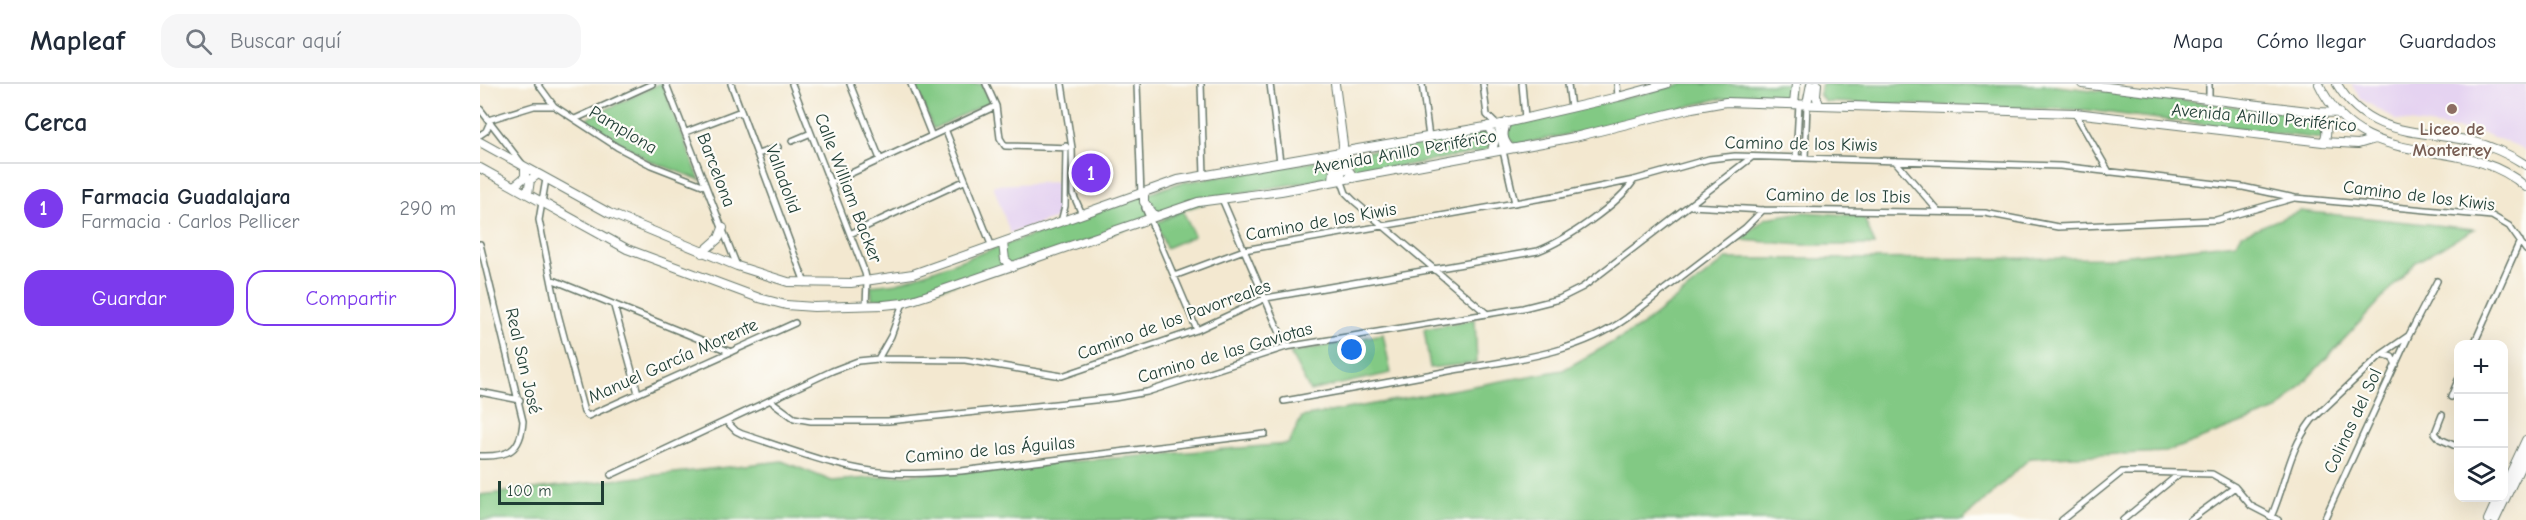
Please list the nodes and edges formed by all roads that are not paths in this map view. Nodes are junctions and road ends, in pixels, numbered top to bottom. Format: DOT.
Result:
graph roads {
  1 [pos="538,84"];
  2 [pos="651,84"];
  3 [pos="666,84"];
  4 [pos="731,84"];
  5 [pos="792,84"];
  6 [pos="850,84"];
  7 [pos="911,84"];
  8 [pos="986,84"];
  9 [pos="1062,84"];
  10 [pos="1137,84"];
  11 [pos="1201,84"];
  12 [pos="1270,84"];
  13 [pos="1335,84"];
  14 [pos="1422,84"];
  15 [pos="1483,84"];
  16 [pos="1522,84"];
  17 [pos="1568,84"];
  18 [pos="1617,84"];
  19 [pos="1666,84"];
  20 [pos="1796,84"];
  21 [pos="1803,84"];
  22 [pos="1811,84"];
  23 [pos="1817,84"];
  24 [pos="2082,84"];
  25 [pos="2209,84"];
  26 [pos="2319,84"];
  27 [pos="2337,84"];
  28 [pos="2108,85"];
  29 [pos="2158,88"];
  30 [pos="1618,97"];
  31 [pos="2210,99"];
  32 [pos="1800,104"];
  33 [pos="1818,105"];
  34 [pos="554,106"];
  35 [pos="996,106"];
  36 [pos="1571,108"];
  37 [pos="480,109"];
  38 [pos="741,111"];
  39 [pos="2317,112"];
  40 [pos="2075,113"];
  41 [pos="2340,113"];
  42 [pos="1525,118"];
  43 [pos="575,119"];
  44 [pos="489,121"];
  45 [pos="1507,122"];
  46 [pos="1493,125"];
  47 [pos="945,129"];
  48 [pos="686,132"];
  49 [pos="811,133"];
  50 [pos="932,134"];
  51 [pos="480,135"];
  52 [pos="1429,136"];
  53 [pos="1069,138"];
  54 [pos="2375,139"];
  55 [pos="792,141"];
  56 [pos="480,142"];
  57 [pos="2323,142"];
  58 [pos="778,147"];
  59 [pos="1065,148"];
  60 [pos="1072,148"];
  61 [pos="1507,149"];
  62 [pos="1346,151"];
  63 [pos="1492,151"];
  64 [pos="758,154"];
  65 [pos="1327,154"];
  66 [pos="1752,158"];
  67 [pos="1796,158"];
  68 [pos="1805,158"];
  69 [pos="880,159"];
  70 [pos="1895,161"];
  71 [pos="1280,162"];
  72 [pos="2526,165"];
  73 [pos="525,167"];
  74 [pos="480,168"];
  75 [pos="2109,172"];
  76 [pos="1204,175"];
  77 [pos="542,176"];
  78 [pos="1354,178"];
  79 [pos="1337,180"];
  80 [pos="1634,180"];
  81 [pos="964,181"];
  82 [pos="830,183"];
  83 [pos="514,186"];
  84 [pos="705,186"];
  85 [pos="2526,187"];
  86 [pos="528,194"];
  87 [pos="1140,194"];
  88 [pos="2295,198"];
  89 [pos="1222,199"];
  90 [pos="542,201"];
  91 [pos="1515,203"];
  92 [pos="1691,206"];
  93 [pos="1763,210"];
  94 [pos="1939,212"];
  95 [pos="1984,213"];
  96 [pos="1082,214"];
  97 [pos="1150,218"];
  98 [pos="1061,222"];
  99 [pos="1383,226"];
  100 [pos="723,228"];
  101 [pos="850,234"];
  102 [pos="2520,241"];
  103 [pos="1003,243"];
  104 [pos="480,244"];
  105 [pos="992,247"];
  106 [pos="1244,250"];
  107 [pos="2526,250"];
  108 [pos="702,253"];
  109 [pos="737,266"];
  110 [pos="1012,267"];
  111 [pos="1435,270"];
  112 [pos="1000,271"];
  113 [pos="1174,276"];
  114 [pos="551,279"];
  115 [pos="2437,280"];
  116 [pos="867,282"];
  117 [pos="806,284"];
  118 [pos="1266,298"];
  119 [pos="903,303"];
  120 [pos="866,305"];
  121 [pos="614,306"];
  122 [pos="1486,313"];
  123 [pos="795,323"];
  124 [pos="1197,330"];
  125 [pos="2409,335"];
  126 [pos="2476,340"];
  127 [pos="1286,347"];
  128 [pos="732,352"];
  129 [pos="2382,354"];
  130 [pos="878,359"];
  131 [pos="2396,365"];
  132 [pos="2454,390"];
  133 [pos="480,392"];
  134 [pos="638,393"];
  135 [pos="2451,398"];
  136 [pos="520,400"];
  137 [pos="771,401"];
  138 [pos="1284,401"];
  139 [pos="2442,415"];
  140 [pos="727,422"];
  141 [pos="1265,434"];
  142 [pos="2526,440"];
  143 [pos="2454,445"];
  144 [pos="2526,455"];
  145 [pos="480,456"];
  146 [pos="2508,469"];
  147 [pos="2179,474"];
  148 [pos="611,475"];
  149 [pos="2235,487"];
  150 [pos="2496,502"];
  151 [pos="2271,517"];
  152 [pos="2062,520"];
  153 [pos="2123,520"];
  154 [pos="2190,520"];
  155 [pos="2278,520"];
  156 [pos="2324,520"];
  157 [pos="2487,520"];
  158 [pos="2495,520"];
  1 -- 34 [label="street, Pamplona"];
  2 -- 43 [label="street"];
  3 -- 48 [label="street, Barcelona"];
  4 -- 38 [label="street, Valladolid"];
  5 -- 49 [label="street, Calle William Backer"];
  6 -- 69 [label="street"];
  7 -- 50 [label="street"];
  8 -- 35 [label="street"];
  9 -- 53 [label="street"];
  10 -- 87 [label="street"];
  11 -- 76 [label="street"];
  12 -- 71 [label="street"];
  13 -- 62 [label="street"];
  14 -- 52 [label="street"];
  15 -- 46 [label="street"];
  16 -- 42 [label="street"];
  17 -- 36 [label="street"];
  18 -- 30 [label="street"];
  19 -- 30 [label="street, Avenida Anillo Periférico"];
  20 -- 32 [label="street"];
  21 -- 32 [label="street"];
  22 -- 32 [label="street"];
  23 -- 33 [label="street"];
  24 -- 28 [label="street, Avenida Anillo Periférico"];
  25 -- 31 [label="street"];
  26 -- 41 [label="street"];
  27 -- 72 [label="street"];
  28 -- 29 [label="street, Avenida Anillo Periférico"];
  29 -- 31 [label="street, Avenida Anillo Periférico"];
  30 -- 36 [label="street, Avenida Anillo Periférico"];
  31 -- 39 [label="street, Avenida Anillo Periférico"];
  32 -- 33 [label="street, Avenida Anillo Periférico"];
  32 -- 61 [label="street, Avenida Anillo Periférico"];
  32 -- 67 [label="street"];
  32 -- 68 [label="street"];
  33 -- 40 [label="street, Avenida Anillo Periférico"];
  34 -- 43 [label="street, Pamplona"];
  34 -- 44 [label="street"];
  35 -- 47 [label="street"];
  35 -- 59 [label="street"];
  36 -- 42 [label="street, Avenida Anillo Periférico"];
  37 -- 44 [label="street"];
  38 -- 48 [label="street"];
  38 -- 64 [label="street, Valladolid"];
  39 -- 41 [label="street, Avenida Anillo Periférico"];
  39 -- 57 [label="street"];
  40 -- 57 [label="street, Avenida Anillo Periférico"];
  40 -- 75 [label="street"];
  41 -- 54 [label="street"];
  42 -- 45 [label="street, Avenida Anillo Periférico"];
  43 -- 84 [label="street, Pamplona"];
  44 -- 51 [label="street"];
  44 -- 73 [label="street"];
  45 -- 46 [label="street, Avenida Anillo Periférico"];
  45 -- 61 [label="street"];
  46 -- 52 [label="street, Avenida Anillo Periférico"];
  46 -- 61 [label="street"];
  46 -- 63 [label="street"];
  47 -- 50 [label="street"];
  47 -- 81 [label="street"];
  48 -- 84 [label="street, Barcelona"];
  49 -- 55 [label="street"];
  49 -- 82 [label="street, Calle William Backer"];
  50 -- 69 [label="street"];
  52 -- 62 [label="street, Avenida Anillo Periférico"];
  53 -- 59 [label="street"];
  53 -- 60 [label="street"];
  54 -- 57 [label="street, Avenida Anillo Periférico"];
  54 -- 85 [label="street"];
  56 -- 73 [label="street, Avenida Anillo Periférico"];
  58 -- 64 [label="street"];
  59 -- 60 [label="street"];
  59 -- 98 [label="street"];
  60 -- 96 [label="street"];
  61 -- 63 [label="street, Avenida Anillo Periférico"];
  61 -- 91 [label="street"];
  62 -- 65 [label="street, Avenida Anillo Periférico"];
  62 -- 78 [label="street"];
  62 -- 79 [label="street"];
  63 -- 78 [label="street, Avenida Anillo Periférico"];
  64 -- 117 [label="street, Valladolid"];
  65 -- 71 [label="street, Avenida Anillo Periférico"];
  65 -- 79 [label="street"];
  66 -- 67 [label="street, Camino de los Kiwis"];
  66 -- 80 [label="street, Camino de los Kiwis"];
  66 -- 92 [label="street, Camino de las Gaviotas"];
  67 -- 68 [label="street, Camino de los Kiwis"];
  68 -- 70 [label="street, Camino de los Kiwis"];
  69 -- 82 [label="street"];
  70 -- 75 [label="street, Camino de los Kiwis"];
  70 -- 94 [label="street"];
  71 -- 76 [label="street, Avenida Anillo Periférico"];
  73 -- 77 [label="street, Avenida Anillo Periférico"];
  73 -- 83 [label="street"];
  74 -- 83 [label="street, Avenida Anillo Periférico"];
  75 -- 88 [label="street, Camino de los Kiwis"];
  76 -- 87 [label="street, Avenida Anillo Periférico"];
  77 -- 86 [label="street"];
  77 -- 90 [label="street, Manuel García Morente"];
  77 -- 108 [label="street, Avenida Anillo Periférico"];
  78 -- 79 [label="street, Avenida Anillo Periférico"];
  79 -- 89 [label="street, Avenida Anillo Periférico"];
  79 -- 99 [label="street"];
  80 -- 91 [label="street, Camino de los Kiwis"];
  80 -- 111 [label="street, Camino de los Pavorreales"];
  81 -- 101 [label="street"];
  81 -- 105 [label="street"];
  82 -- 101 [label="street, Calle William Backer"];
  83 -- 86 [label="street, Avenida Anillo Periférico"];
  84 -- 100 [label="street, Barcelona"];
  86 -- 90 [label="street, Avenida Anillo Periférico"];
  87 -- 96 [label="street, Avenida Anillo Periférico"];
  87 -- 97 [label="street"];
  88 -- 95 [label="street, Camino de los Kiwis"];
  88 -- 102 [label="street, Camino de los Kiwis"];
  89 -- 97 [label="street, Avenida Anillo Periférico"];
  89 -- 106 [label="street"];
  90 -- 114 [label="street, Manuel García Morente"];
  90 -- 120 [label="street, Avenida Anillo Periférico"];
  91 -- 99 [label="street, Camino de los Kiwis"];
  92 -- 93 [label="street, Camino de los Ibis"];
  92 -- 122 [label="street, Camino de las Gaviotas"];
  93 -- 94 [label="street, Camino de los Ibis"];
  93 -- 138 [label="street"];
  94 -- 95 [label="street, Camino de los Ibis"];
  96 -- 98 [label="street, Avenida Anillo Periférico"];
  97 -- 110 [label="street, Avenida Anillo Periférico"];
  97 -- 113 [label="street"];
  98 -- 103 [label="street, Avenida Anillo Periférico"];
  99 -- 106 [label="street, Camino de los Kiwis"];
  99 -- 111 [label="street"];
  100 -- 108 [label="street"];
  100 -- 109 [label="street, Barcelona"];
  101 -- 116 [label="street, Calle William Backer"];
  102 -- 107 [label="street, Camino de los Kiwis"];
  102 -- 126 [label="street"];
  103 -- 105 [label="street, Avenida Anillo Periférico"];
  103 -- 110 [label="street"];
  104 -- 136 [label="street, Real San José"];
  105 -- 112 [label="street"];
  105 -- 116 [label="street, Avenida Anillo Periférico"];
  106 -- 113 [label="street, Camino de los Kiwis"];
  106 -- 118 [label="street"];
  108 -- 109 [label="street, Avenida Anillo Periférico"];
  109 -- 117 [label="street, Avenida Anillo Periférico"];
  110 -- 112 [label="street, Avenida Anillo Periférico"];
  111 -- 118 [label="street, Camino de los Pavorreales"];
  111 -- 122 [label="street"];
  112 -- 119 [label="street, Avenida Anillo Periférico"];
  113 -- 124 [label="street"];
  114 -- 121 [label="street"];
  114 -- 134 [label="street, Manuel García Morente"];
  115 -- 125 [label="street, Colinas del Sol"];
  116 -- 117 [label="street, Avenida Anillo Periférico"];
  116 -- 120 [label="street, Calle William Backer"];
  118 -- 124 [label="street, Camino de los Pavorreales"];
  118 -- 127 [label="street"];
  119 -- 120 [label="street, Avenida Anillo Periférico"];
  119 -- 130 [label="street"];
  121 -- 128 [label="street"];
  121 -- 134 [label="street"];
  122 -- 127 [label="street, Camino de las Gaviotas"];
  123 -- 128 [label="street, Manuel García Morente"];
  124 -- 130 [label="street, Camino de los Pavorreales"];
  125 -- 129 [label="street"];
  125 -- 131 [label="street, Colinas del Sol"];
  127 -- 137 [label="street, Camino de las Gaviotas"];
  128 -- 134 [label="street, Manuel García Morente"];
  129 -- 131 [label="street"];
  129 -- 151 [label="street"];
  130 -- 137 [label="street, Camino de los Pavorreales"];
  131 -- 156 [label="street, Colinas del Sol"];
  132 -- 135 [label="street"];
  133 -- 136 [label="street"];
  136 -- 145 [label="street, Real San José"];
  137 -- 140 [label="street, Camino de los Pavorreales"];
  139 -- 143 [label="street"];
  140 -- 141 [label="street, Camino de las Águilas"];
  140 -- 148 [label="street, Camino de los Pavorreales"];
  142 -- 146 [label="street"];
  144 -- 158 [label="street"];
  147 -- 149 [label="street"];
  147 -- 152 [label="street"];
  147 -- 153 [label="street"];
  149 -- 151 [label="street"];
  149 -- 154 [label="street"];
  150 -- 157 [label="street"];
  151 -- 155 [label="street"];
}
